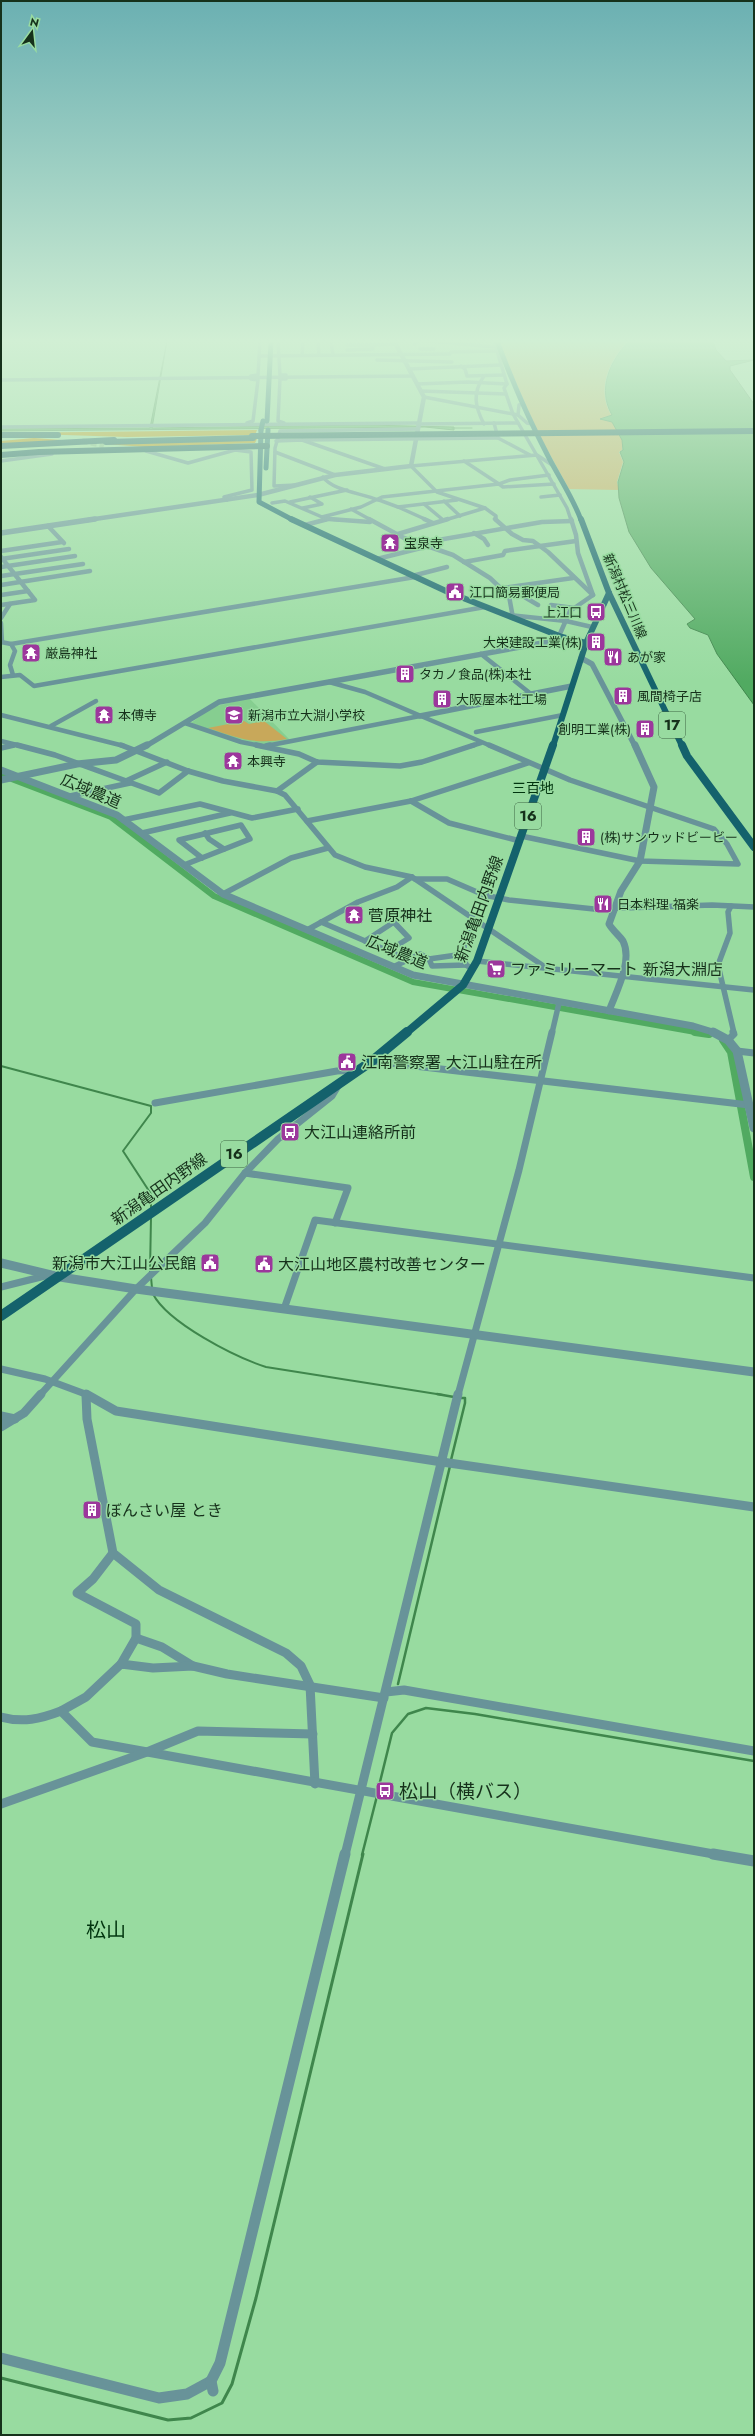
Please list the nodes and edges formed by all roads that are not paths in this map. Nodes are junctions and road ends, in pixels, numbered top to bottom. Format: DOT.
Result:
graph roads {
  1 [pos="22,455"];
  2 [pos="53,455"];
  3 [pos="164,455"];
  4 [pos="220,455"];
  5 [pos="251,455"];
  6 [pos="260,455"];
  7 [pos="267,455"];
  8 [pos="275,455"];
  9 [pos="283,455"];
  10 [pos="346,455"];
  11 [pos="413,455"];
  12 [pos="530,455"];
  13 [pos="537,455"];
  14 [pos="547,455"];
  15 [pos="1,457"];
  16 [pos="1,461"];
  17 [pos="464,461"];
  18 [pos="552,465"];
  19 [pos="411,466"];
  20 [pos="385,468"];
  21 [pos="335,475"];
  22 [pos="549,475"];
  23 [pos="323,478"];
  24 [pos="499,484"];
  25 [pos="554,484"];
  26 [pos="297,485"];
  27 [pos="349,489"];
  28 [pos="437,492"];
  29 [pos="261,495"];
  30 [pos="560,495"];
  31 [pos="310,497"];
  32 [pos="541,497"];
  33 [pos="460,499"];
  34 [pos="227,500"];
  35 [pos="379,500"];
  36 [pos="444,501"];
  37 [pos="272,502"];
  38 [pos="290,502"];
  39 [pos="424,504"];
  40 [pos="398,507"];
  41 [pos="303,508"];
  42 [pos="485,508"];
  43 [pos="351,509"];
  44 [pos="577,510"];
  45 [pos="460,516"];
  46 [pos="322,517"];
  47 [pos="442,519"];
  48 [pos="328,520"];
  49 [pos="572,521"];
  50 [pos="371,522"];
  51 [pos="433,523"];
  52 [pos="305,525"];
  53 [pos="48,526"];
  54 [pos="506,528"];
  55 [pos="1,533"];
  56 [pos="474,533"];
  57 [pos="398,534"];
  58 [pos="576,540"];
  59 [pos="62,542"];
  60 [pos="421,543"];
  61 [pos="488,545"];
  62 [pos="429,546"];
  63 [pos="539,546"];
  64 [pos="68,549"];
  65 [pos="1,551"];
  66 [pos="75,556"];
  67 [pos="1,558"];
  68 [pos="377,559"];
  69 [pos="464,562"];
  70 [pos="83,564"];
  71 [pos="8,566"];
  72 [pos="1,567"];
  73 [pos="446,567"];
  74 [pos="586,571"];
  75 [pos="15,574"];
  76 [pos="1,576"];
  77 [pos="572,576"];
  78 [pos="413,577"];
  79 [pos="557,580"];
  80 [pos="21,582"];
  81 [pos="564,584"];
  82 [pos="1,585"];
  83 [pos="506,588"];
  84 [pos="28,591"];
  85 [pos="609,593"];
  86 [pos="1,595"];
  87 [pos="593,595"];
  88 [pos="10,604"];
  89 [pos="1,605"];
  90 [pos="538,605"];
  91 [pos="551,605"];
  92 [pos="485,607"];
  93 [pos="574,608"];
  94 [pos="513,617"];
  95 [pos="1,618"];
  96 [pos="566,621"];
  97 [pos="1,623"];
  98 [pos="592,627"];
  99 [pos="560,637"];
  100 [pos="1,642"];
  101 [pos="586,643"];
  102 [pos="10,644"];
  103 [pos="481,654"];
  104 [pos="581,658"];
  105 [pos="1,667"];
  106 [pos="9,667"];
  107 [pos="13,675"];
  108 [pos="1,677"];
  109 [pos="329,682"];
  110 [pos="572,686"];
  111 [pos="531,694"];
  112 [pos="96,701"];
  113 [pos="1,715"];
  114 [pos="563,715"];
  115 [pos="420,716"];
  116 [pos="184,723"];
  117 [pos="51,726"];
  118 [pos="476,732"];
  119 [pos="1,741"];
  120 [pos="481,743"];
  121 [pos="16,745"];
  122 [pos="263,746"];
  123 [pos="1,748"];
  124 [pos="138,751"];
  125 [pos="167,762"];
  126 [pos="317,762"];
  127 [pos="528,763"];
  128 [pos="77,764"];
  129 [pos="1,770"];
  130 [pos="545,770"];
  131 [pos="188,771"];
  132 [pos="18,776"];
  133 [pos="1,780"];
  134 [pos="128,782"];
  135 [pos="277,791"];
  136 [pos="70,796"];
  137 [pos="411,801"];
  138 [pos="298,808"];
  139 [pos="650,808"];
  140 [pos="232,812"];
  141 [pos="123,820"];
  142 [pos="306,821"];
  143 [pos="142,833"];
  144 [pos="205,833"];
  145 [pos="521,838"];
  146 [pos="754,847"];
  147 [pos="224,848"];
  148 [pos="328,848"];
  149 [pos="202,858"];
  150 [pos="640,861"];
  151 [pos="184,865"];
  152 [pos="414,878"];
  153 [pos="223,894"];
  154 [pos="500,898"];
  155 [pos="731,906"];
  156 [pos="754,907"];
  157 [pos="613,909"];
  158 [pos="388,916"];
  159 [pos="477,921"];
  160 [pos="321,922"];
  161 [pos="394,922"];
  162 [pos="488,929"];
  163 [pos="307,930"];
  164 [pos="365,941"];
  165 [pos="388,951"];
  166 [pos="464,954"];
  167 [pos="408,959"];
  168 [pos="429,959"];
  169 [pos="477,961"];
  170 [pos="393,966"];
  171 [pos="470,967"];
  172 [pos="545,968"];
  173 [pos="621,976"];
  174 [pos="462,985"];
  175 [pos="723,987"];
  176 [pos="754,990"];
  177 [pos="559,1003"];
  178 [pos="609,1011"];
  179 [pos="728,1040"];
  180 [pos="737,1051"];
  181 [pos="754,1052"];
  182 [pos="372,1061"];
  183 [pos="359,1070"];
  184 [pos="540,1080"];
  185 [pos="339,1084"];
  186 [pos="155,1103"];
  187 [pos="749,1105"];
  188 [pos="754,1128"];
  189 [pos="245,1173"];
  190 [pos="335,1223"];
  191 [pos="498,1243"];
  192 [pos="1,1263"];
  193 [pos="49,1275"];
  194 [pos="60,1277"];
  195 [pos="754,1278"];
  196 [pos="1,1287"];
  197 [pos="136,1289"];
  198 [pos="284,1309"];
  199 [pos="1,1316"];
  200 [pos="473,1335"];
  201 [pos="1,1369"];
  202 [pos="754,1372"];
  203 [pos="53,1382"];
  204 [pos="86,1395"];
  205 [pos="1,1416"];
  206 [pos="15,1419"];
  207 [pos="1,1427"];
  208 [pos="442,1462"];
  209 [pos="754,1507"];
  210 [pos="113,1553"];
  211 [pos="136,1638"];
  212 [pos="121,1664"];
  213 [pos="193,1666"];
  214 [pos="310,1685"];
  215 [pos="385,1695"];
  216 [pos="61,1711"];
  217 [pos="1,1717"];
  218 [pos="313,1734"];
  219 [pos="754,1751"];
  220 [pos="147,1752"];
  221 [pos="315,1784"];
  222 [pos="360,1790"];
  223 [pos="1,1804"];
  224 [pos="754,1861"];
  225 [pos="1,2358"];
  1 -- 15 [label="highway"];
  2 -- 16 [label="street"];
  3 -- 4 [label="street"];
  5 -- 34 [label="street"];
  6 -- 29 [label="main road"];
  7 -- 29 [label="main road"];
  8 -- 26 [label="street"];
  9 -- 21 [label="street"];
  10 -- 20 [label="street"];
  11 -- 19 [label="street"];
  12 -- 13 [label="street"];
  12 -- 17 [label="street"];
  13 -- 18 [label="street"];
  13 -- 22 [label="street"];
  14 -- 18 [label="main road, 新潟村松三川線 / 17"];
  17 -- 19 [label="street"];
  17 -- 24 [label="street"];
  18 -- 44 [label="main road, 新潟村松三川線 / 17"];
  19 -- 20 [label="street"];
  19 -- 28 [label="street"];
  20 -- 21 [label="street"];
  21 -- 23 [label="street"];
  22 -- 24 [label="street"];
  22 -- 25 [label="street"];
  23 -- 26 [label="street"];
  23 -- 27 [label="street"];
  24 -- 25 [label="street"];
  24 -- 28 [label="street"];
  25 -- 30 [label="street"];
  26 -- 29 [label="street"];
  27 -- 31 [label="street"];
  27 -- 35 [label="street"];
  28 -- 33 [label="street"];
  28 -- 35 [label="street"];
  29 -- 34 [label="street"];
  29 -- 52 [label="main road"];
  30 -- 32 [label="street"];
  30 -- 49 [label="street"];
  31 -- 38 [label="street"];
  31 -- 41 [label="street"];
  33 -- 36 [label="street"];
  33 -- 42 [label="street"];
  34 -- 53 [label="street"];
  35 -- 40 [label="street"];
  35 -- 43 [label="street"];
  36 -- 39 [label="street"];
  36 -- 45 [label="street"];
  37 -- 38 [label="street"];
  38 -- 41 [label="street"];
  39 -- 40 [label="street"];
  39 -- 47 [label="street"];
  40 -- 51 [label="street"];
  41 -- 46 [label="street"];
  42 -- 45 [label="street"];
  42 -- 54 [label="street"];
  43 -- 46 [label="street"];
  43 -- 50 [label="street"];
  44 -- 49 [label="street"];
  44 -- 85 [label="main road, 新潟村松三川線 / 17"];
  45 -- 47 [label="street"];
  46 -- 48 [label="street"];
  47 -- 51 [label="street"];
  48 -- 50 [label="street"];
  48 -- 52 [label="street"];
  49 -- 54 [label="street"];
  49 -- 58 [label="street"];
  50 -- 57 [label="street"];
  51 -- 57 [label="street"];
  52 -- 68 [label="main road"];
  53 -- 55 [label="street"];
  53 -- 59 [label="street"];
  54 -- 56 [label="street"];
  54 -- 63 [label="street"];
  56 -- 60 [label="street"];
  56 -- 61 [label="street"];
  57 -- 60 [label="street"];
  58 -- 63 [label="street"];
  58 -- 74 [label="street"];
  59 -- 64 [label="street"];
  59 -- 65 [label="street"];
  60 -- 62 [label="street"];
  62 -- 68 [label="street"];
  62 -- 69 [label="street"];
  63 -- 69 [label="street"];
  63 -- 77 [label="street"];
  64 -- 66 [label="street"];
  64 -- 67 [label="street"];
  66 -- 70 [label="street"];
  66 -- 71 [label="street"];
  67 -- 71 [label="street"];
  68 -- 78 [label="main road"];
  69 -- 83 [label="street"];
  70 -- 75 [label="street"];
  70 -- 80 [label="street"];
  71 -- 72 [label="street"];
  71 -- 75 [label="street"];
  73 -- 78 [label="street"];
  74 -- 77 [label="street"];
  74 -- 87 [label="street"];
  75 -- 76 [label="street"];
  75 -- 80 [label="street"];
  77 -- 79 [label="street"];
  77 -- 87 [label="street"];
  78 -- 92 [label="main road"];
  78 -- 102 [label="street"];
  79 -- 81 [label="street"];
  79 -- 83 [label="street"];
  80 -- 82 [label="street"];
  80 -- 84 [label="street"];
  83 -- 90 [label="street"];
  83 -- 94 [label="street"];
  84 -- 86 [label="street"];
  84 -- 88 [label="street"];
  85 -- 98 [label="main road, 新潟亀田内野線 / 16"];
  85 -- 146 [label="main road, 新潟村松三川線 / 17"];
  87 -- 93 [label="street"];
  88 -- 89 [label="street"];
  88 -- 95 [label="street"];
  91 -- 93 [label="street"];
  92 -- 94 [label="main road"];
  92 -- 107 [label="street"];
  93 -- 96 [label="street"];
  94 -- 96 [label="street"];
  94 -- 99 [label="main road"];
  96 -- 98 [label="street"];
  96 -- 99 [label="street"];
  97 -- 100 [label="street"];
  98 -- 101 [label="main road, 新潟亀田内野線 / 16"];
  99 -- 101 [label="main road"];
  99 -- 103 [label="street"];
  100 -- 102 [label="street"];
  101 -- 104 [label="main road, 新潟亀田内野線 / 16"];
  102 -- 106 [label="street"];
  103 -- 109 [label="street"];
  103 -- 111 [label="street"];
  104 -- 110 [label="main road, 新潟亀田内野線 / 16"];
  104 -- 139 [label="street"];
  105 -- 106 [label="street"];
  106 -- 107 [label="street"];
  107 -- 108 [label="street"];
  109 -- 115 [label="street"];
  109 -- 116 [label="street"];
  110 -- 111 [label="street"];
  110 -- 114 [label="main road, 新潟亀田内野線 / 16"];
  111 -- 115 [label="street"];
  112 -- 117 [label="street"];
  113 -- 117 [label="street"];
  114 -- 118 [label="street"];
  114 -- 130 [label="main road, 新潟亀田内野線 / 16"];
  115 -- 120 [label="street"];
  115 -- 122 [label="street"];
  116 -- 122 [label="street"];
  116 -- 124 [label="street"];
  117 -- 124 [label="street"];
  119 -- 121 [label="street"];
  120 -- 126 [label="street"];
  120 -- 127 [label="street"];
  121 -- 123 [label="street"];
  121 -- 128 [label="street"];
  122 -- 126 [label="street"];
  124 -- 125 [label="street"];
  124 -- 128 [label="street"];
  125 -- 131 [label="street"];
  125 -- 134 [label="street"];
  126 -- 135 [label="street"];
  127 -- 130 [label="street"];
  127 -- 137 [label="street"];
  128 -- 132 [label="street"];
  128 -- 134 [label="street"];
  129 -- 132 [label="street, 広域農道"];
  130 -- 139 [label="street"];
  130 -- 145 [label="main road, 新潟亀田内野線 / 16"];
  131 -- 134 [label="street"];
  131 -- 135 [label="street"];
  132 -- 133 [label="street"];
  132 -- 136 [label="street, 広域農道"];
  134 -- 136 [label="street"];
  135 -- 138 [label="street"];
  136 -- 141 [label="street, 広域農道"];
  137 -- 142 [label="street"];
  137 -- 145 [label="street"];
  138 -- 140 [label="street"];
  138 -- 142 [label="street"];
  139 -- 150 [label="street"];
  139 -- 150 [label="street"];
  140 -- 141 [label="street"];
  140 -- 143 [label="street"];
  141 -- 143 [label="street, 広域農道"];
  142 -- 148 [label="street"];
  143 -- 151 [label="street, 広域農道"];
  144 -- 147 [label="street"];
  144 -- 147 [label="street"];
  144 -- 149 [label="street"];
  145 -- 150 [label="street"];
  145 -- 154 [label="main road, 新潟亀田内野線 / 16"];
  147 -- 149 [label="street"];
  148 -- 152 [label="street"];
  148 -- 153 [label="street"];
  149 -- 151 [label="street"];
  150 -- 157 [label="street"];
  151 -- 153 [label="street, 広域農道"];
  152 -- 154 [label="street"];
  152 -- 159 [label="street"];
  152 -- 160 [label="street"];
  153 -- 163 [label="street, 広域農道"];
  154 -- 157 [label="street"];
  154 -- 162 [label="main road, 新潟亀田内野線 / 16"];
  155 -- 156 [label="street"];
  155 -- 157 [label="street"];
  155 -- 175 [label="street"];
  157 -- 173 [label="street"];
  158 -- 161 [label="street"];
  159 -- 162 [label="street"];
  159 -- 166 [label="street"];
  160 -- 163 [label="street"];
  160 -- 164 [label="street"];
  161 -- 164 [label="street"];
  161 -- 165 [label="street"];
  162 -- 169 [label="main road, 新潟亀田内野線 / 16"];
  162 -- 172 [label="street"];
  163 -- 170 [label="street, 広域農道"];
  164 -- 165 [label="street"];
  165 -- 167 [label="street"];
  166 -- 168 [label="street"];
  166 -- 171 [label="street"];
  167 -- 168 [label="street"];
  167 -- 170 [label="street"];
  168 -- 171 [label="street"];
  169 -- 171 [label="main road, 新潟亀田内野線 / 16"];
  169 -- 172 [label="street"];
  170 -- 174 [label="street, 広域農道"];
  171 -- 174 [label="main road, 新潟亀田内野線 / 16"];
  172 -- 173 [label="street"];
  173 -- 175 [label="street"];
  173 -- 178 [label="street"];
  174 -- 177 [label="street, 広域農道"];
  174 -- 182 [label="main road, 新潟亀田内野線 / 16"];
  175 -- 176 [label="street"];
  175 -- 179 [label="street"];
  177 -- 178 [label="street, 広域農道"];
  177 -- 184 [label="street"];
  178 -- 179 [label="street, 広域農道"];
  179 -- 180 [label="street, 広域農道"];
  180 -- 181 [label="street"];
  180 -- 187 [label="street, 広域農道"];
  182 -- 183 [label="main road, 新潟亀田内野線 / 16"];
  182 -- 184 [label="street"];
  183 -- 185 [label="main road, 新潟亀田内野線 / 16"];
  183 -- 186 [label="street"];
  184 -- 187 [label="street"];
  184 -- 191 [label="street"];
  185 -- 189 [label="street"];
  185 -- 194 [label="main road, 新潟亀田内野線 / 16"];
  187 -- 188 [label="street, 広域農道"];
  189 -- 190 [label="street"];
  189 -- 197 [label="street"];
  190 -- 191 [label="street"];
  190 -- 198 [label="street"];
  191 -- 195 [label="street"];
  191 -- 200 [label="street"];
  192 -- 193 [label="street"];
  193 -- 194 [label="street"];
  193 -- 196 [label="street"];
  194 -- 197 [label="street"];
  194 -- 199 [label="main road, 新潟亀田内野線 / 16"];
  197 -- 198 [label="street"];
  197 -- 203 [label="street"];
  198 -- 200 [label="street"];
  200 -- 202 [label="street"];
  200 -- 208 [label="street"];
  201 -- 203 [label="street"];
  203 -- 204 [label="street"];
  203 -- 206 [label="street"];
  204 -- 208 [label="street"];
  204 -- 210 [label="street"];
  205 -- 206 [label="street"];
  206 -- 207 [label="street"];
  208 -- 209 [label="street"];
  208 -- 215 [label="street"];
  210 -- 211 [label="street"];
  210 -- 214 [label="street"];
  211 -- 212 [label="street"];
  211 -- 213 [label="street"];
  212 -- 213 [label="street"];
  212 -- 216 [label="street"];
  213 -- 214 [label="street"];
  214 -- 215 [label="street"];
  214 -- 218 [label="street"];
  215 -- 219 [label="street"];
  215 -- 222 [label="street"];
  216 -- 217 [label="street"];
  216 -- 220 [label="street"];
  218 -- 220 [label="street"];
  218 -- 221 [label="street"];
  220 -- 221 [label="street"];
  220 -- 223 [label="street"];
  221 -- 222 [label="street"];
  222 -- 224 [label="street"];
  222 -- 225 [label="street"];
}
